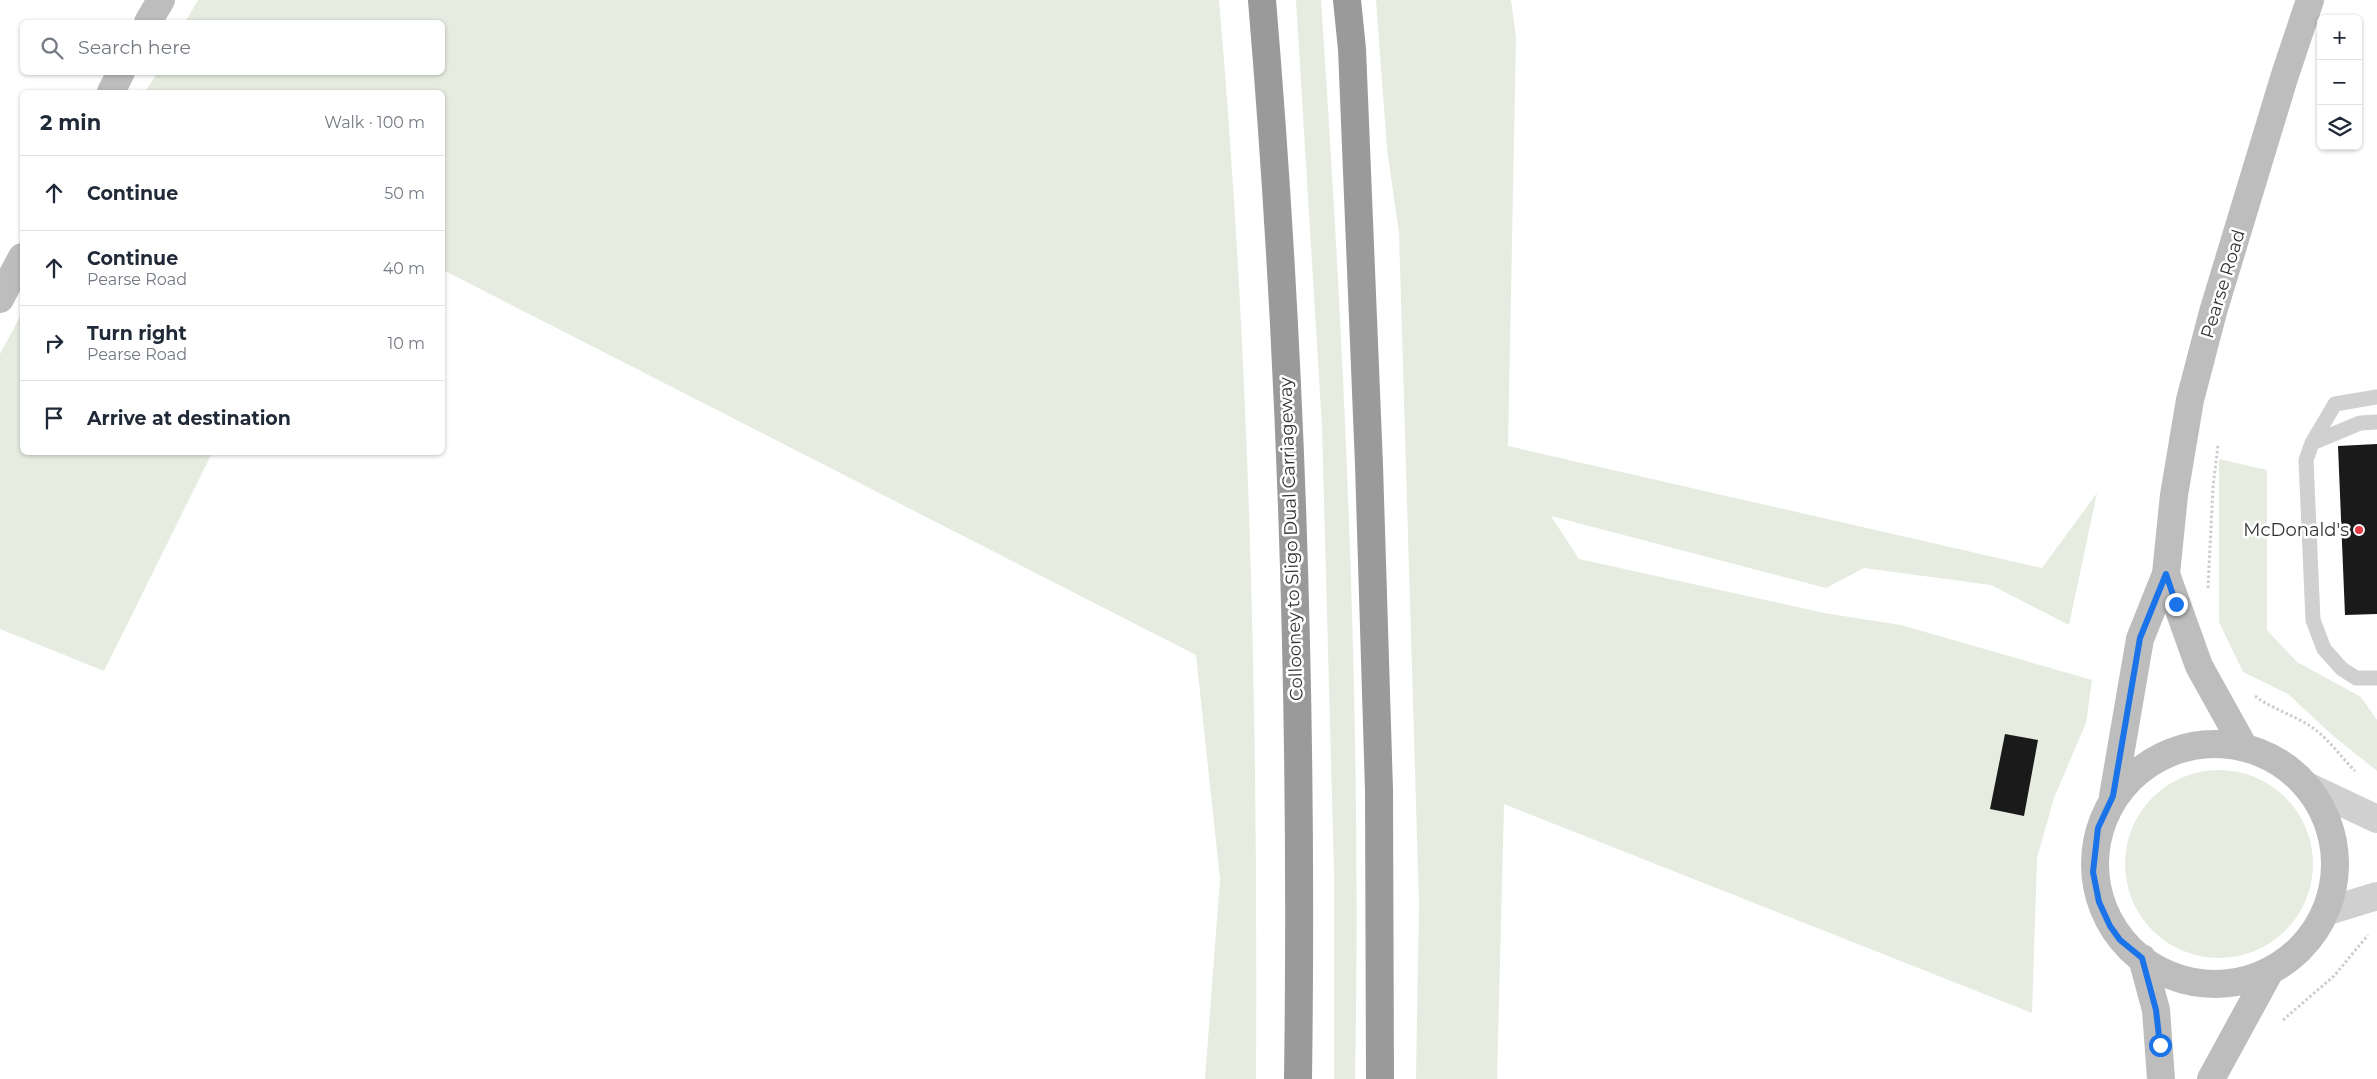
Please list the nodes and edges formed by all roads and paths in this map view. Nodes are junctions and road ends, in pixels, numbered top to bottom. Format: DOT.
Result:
graph roads {
  1 [pos="161,0"];
  2 [pos="1262,0"];
  3 [pos="1347,0"];
  4 [pos="2310,0"];
  5 [pos="149,20"];
  6 [pos="120,75"];
  7 [pos="112,90"];
  8 [pos="20,261"];
  9 [pos="0,299"];
  10 [pos="2377,398"];
  11 [pos="2377,422"];
  12 [pos="2219,436"];
  13 [pos="2312,443"];
  14 [pos="2166,574"];
  15 [pos="2208,597"];
  16 [pos="2377,678"];
  17 [pos="2253,695"];
  18 [pos="2244,747"];
  19 [pos="2360,775"];
  20 [pos="2310,787"];
  21 [pos="2113,796"];
  22 [pos="2377,819"];
  23 [pos="2377,896"];
  24 [pos="2328,911"];
  25 [pos="2372,930"];
  26 [pos="2142,958"];
  27 [pos="2270,971"];
  28 [pos="2281,1022"];
  29 [pos="1298,1079"];
  30 [pos="1380,1079"];
  31 [pos="2161,1079"];
  32 [pos="2211,1079"];
  1 -- 5 [label="main road"];
  2 -- 29 [label="highway, Collooney to Sligo Dual Carriageway"];
  3 -- 30 [label="highway"];
  4 -- 14 [label="main road, Pearse Road"];
  6 -- 7 [label="main road"];
  8 -- 9 [label="main road"];
  10 -- 13 [label="lane"];
  11 -- 13 [label="lane"];
  12 -- 15 [label="path"];
  13 -- 16 [label="lane"];
  14 -- 18 [label="main road, Pearse Road"];
  14 -- 21 [label="main road, Pearse Road"];
  17 -- 19 [label="path"];
  18 -- 20 [label="main road"];
  18 -- 21 [label="main road"];
  20 -- 22 [label="street"];
  20 -- 24 [label="main road"];
  21 -- 26 [label="main road"];
  23 -- 24 [label="street"];
  24 -- 27 [label="main road"];
  25 -- 28 [label="path"];
  26 -- 27 [label="main road"];
  26 -- 31 [label="main road"];
  27 -- 32 [label="main road"];
}
